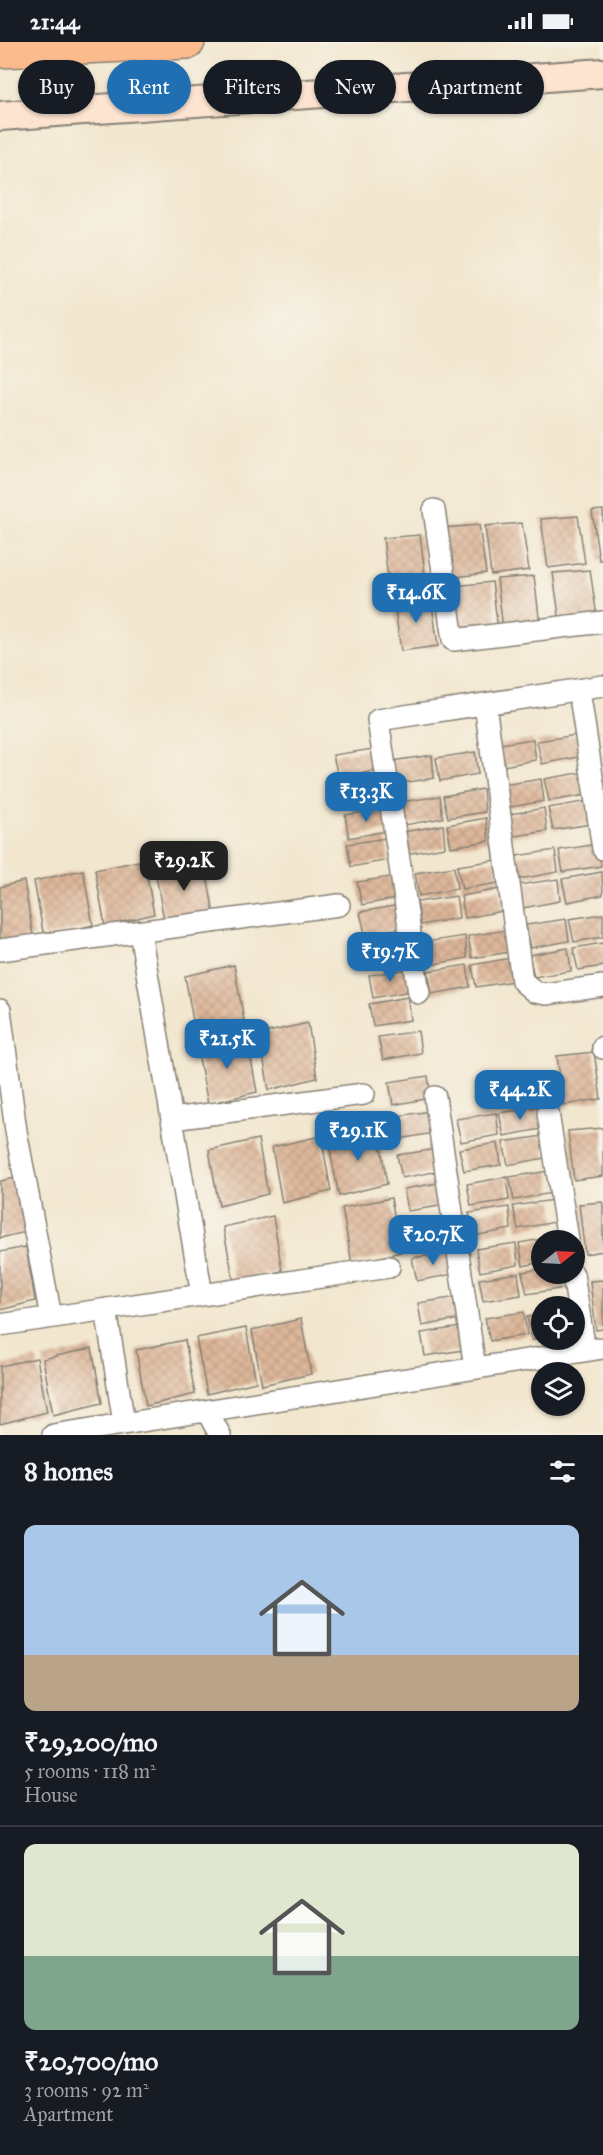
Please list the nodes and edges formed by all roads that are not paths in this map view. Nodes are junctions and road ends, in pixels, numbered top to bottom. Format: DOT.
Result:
graph roads {
  1 [pos="188,42"];
  2 [pos="0,51"];
  3 [pos="603,73"];
  4 [pos="0,116"];
  5 [pos="434,510"];
  6 [pos="603,622"];
  7 [pos="603,686"];
  8 [pos="579,690"];
  9 [pos="485,704"];
  10 [pos="603,849"];
  11 [pos="339,905"];
  12 [pos="140,932"];
  13 [pos="0,950"];
  14 [pos="603,986"];
  15 [pos="419,993"];
  16 [pos="0,1010"];
  17 [pos="364,1094"];
  18 [pos="435,1096"];
  19 [pos="548,1113"];
  20 [pos="172,1119"];
  21 [pos="8,1132"];
  22 [pos="566,1230"];
  23 [pos="388,1267"];
  24 [pos="576,1284"];
  25 [pos="202,1295"];
  26 [pos="106,1309"];
  27 [pos="51,1317"];
  28 [pos="0,1325"];
  29 [pos="594,1350"];
  30 [pos="475,1368"];
  31 [pos="207,1411"];
  32 [pos="124,1424"];
  33 [pos="53,1435"];
  34 [pos="220,1435"];
  1 -- 2 [label="highway"];
  3 -- 4 [label="main road"];
  5 -- 6 [label="street"];
  7 -- 8 [label="street"];
  8 -- 9 [label="street"];
  8 -- 10 [label="street"];
  9 -- 14 [label="street"];
  9 -- 15 [label="street"];
  11 -- 12 [label="street"];
  12 -- 13 [label="street"];
  12 -- 20 [label="street"];
  16 -- 21 [label="street"];
  17 -- 20 [label="street"];
  18 -- 30 [label="street"];
  19 -- 22 [label="street"];
  20 -- 25 [label="street"];
  21 -- 27 [label="street"];
  23 -- 25 [label="street"];
  24 -- 29 [label="street"];
  25 -- 26 [label="street"];
  26 -- 27 [label="street"];
  26 -- 32 [label="street"];
  27 -- 28 [label="street"];
  29 -- 30 [label="street"];
  30 -- 31 [label="street"];
  31 -- 32 [label="street"];
  31 -- 34 [label="street"];
  32 -- 33 [label="street"];
}
